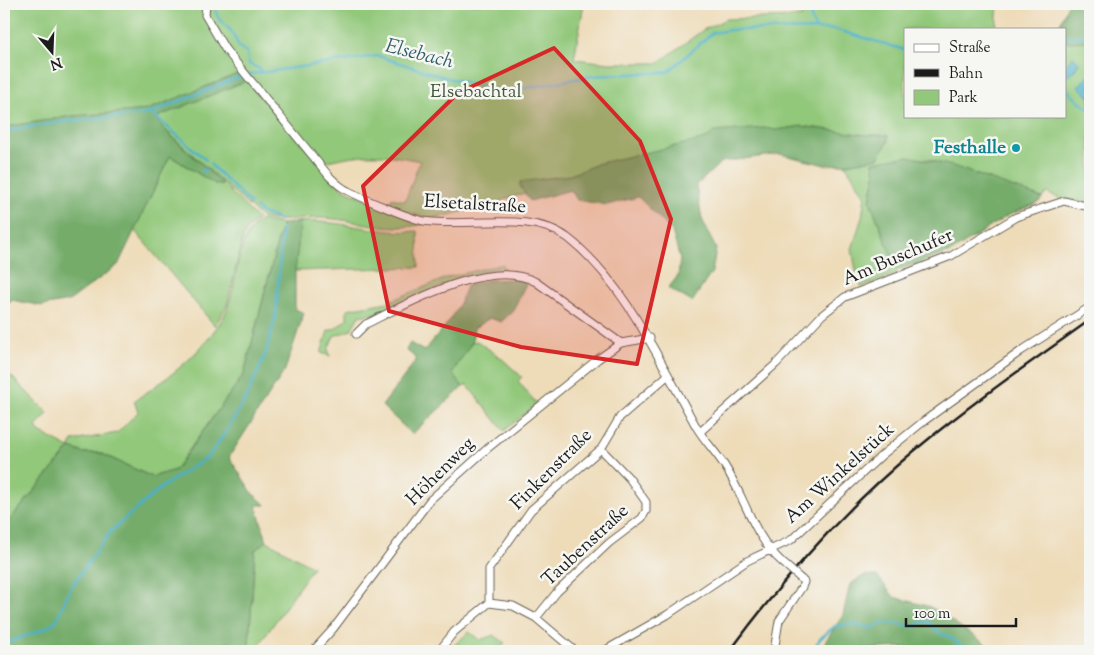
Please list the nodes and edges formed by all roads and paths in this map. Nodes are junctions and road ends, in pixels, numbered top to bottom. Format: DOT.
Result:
graph roads {
  1 [pos="206,4"];
  2 [pos="1090,206"];
  3 [pos="1090,307"];
  4 [pos="356,334"];
  5 [pos="650,338"];
  6 [pos="621,343"];
  7 [pos="667,376"];
  8 [pos="700,432"];
  9 [pos="601,449"];
  10 [pos="770,551"];
  11 [pos="489,603"];
  12 [pos="536,618"];
  13 [pos="313,651"];
  14 [pos="439,651"];
  15 [pos="575,651"];
  16 [pos="604,651"];
  17 [pos="774,651"];
  1 -- 5 [label="street, Elsetalstraße"];
  2 -- 8 [label="street, Am Buschufer"];
  3 -- 10 [label="street, Am Winkelstück"];
  4 -- 6 [label="street"];
  5 -- 6 [label="street"];
  5 -- 7 [label="street, Elsetalstraße"];
  6 -- 13 [label="street, Höhenweg"];
  7 -- 8 [label="street, Elsetalstraße"];
  7 -- 9 [label="street, Finkenstraße"];
  8 -- 10 [label="street, Elsetalstraße"];
  9 -- 11 [label="street, Finkenstraße"];
  9 -- 12 [label="street, Taubenstraße"];
  10 -- 16 [label="street, Am Winkelstück"];
  10 -- 17 [label="street, Elsetalstraße, bridge"];
  11 -- 12 [label="street"];
  11 -- 14 [label="street"];
  12 -- 15 [label="street"];
}
